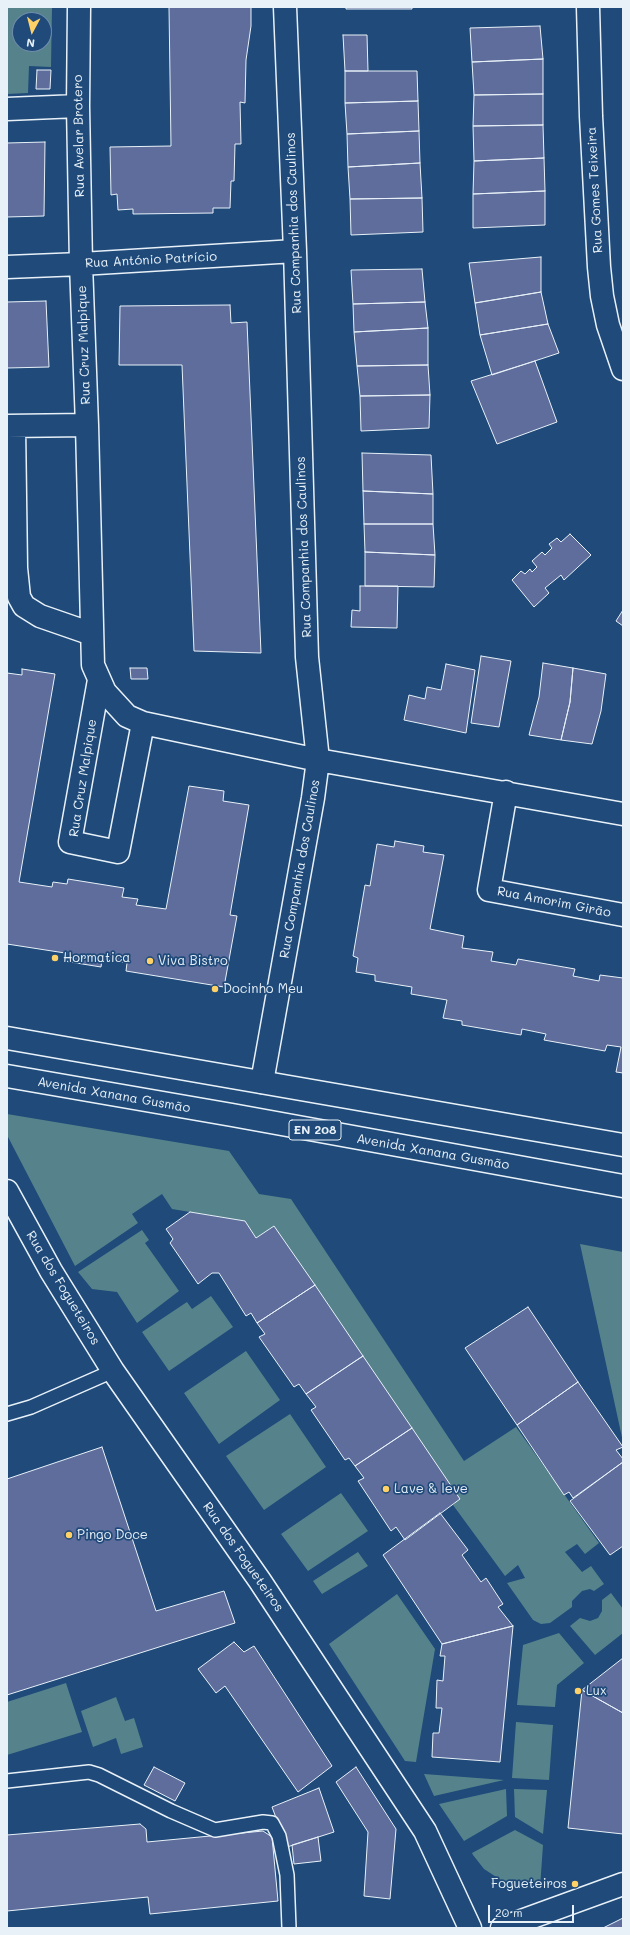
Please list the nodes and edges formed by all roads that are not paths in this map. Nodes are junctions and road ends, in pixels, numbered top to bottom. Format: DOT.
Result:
graph roads {
  1 [pos="79,7"];
  2 [pos="285,7"];
  3 [pos="588,7"];
  4 [pos="78,106"];
  5 [pos="7,109"];
  6 [pos="295,251"];
  7 [pos="81,264"];
  8 [pos="7,267"];
  9 [pos="623,369"];
  10 [pos="87,425"];
  11 [pos="10,426"];
  12 [pos="92,634"];
  13 [pos="99,680"];
  14 [pos="143,723"];
  15 [pos="318,760"];
  16 [pos="506,792"];
  17 [pos="623,814"];
  18 [pos="623,915"];
  19 [pos="7,1038"];
  20 [pos="7,1076"];
  21 [pos="262,1082"];
  22 [pos="623,1145"];
  23 [pos="623,1186"];
  24 [pos="7,1191"];
  25 [pos="113,1371"];
  26 [pos="7,1414"];
  27 [pos="7,1781"];
  28 [pos="623,1884"];
  29 [pos="289,1928"];
  30 [pos="470,1928"];
  31 [pos="502,1928"];
  1 -- 4 [label="street, Rua Avelar Brotero"];
  2 -- 6 [label="street, Rua Companhia dos Caulinos"];
  3 -- 9 [label="street, Rua Gomes Teixeira"];
  4 -- 5 [label="street"];
  4 -- 7 [label="street, Rua Avelar Brotero"];
  6 -- 7 [label="street, Rua António Patrício"];
  6 -- 15 [label="street, Rua Companhia dos Caulinos"];
  7 -- 8 [label="street, Rua António Patrício"];
  7 -- 10 [label="street, Rua Cruz Malpique"];
  10 -- 11 [label="street"];
  10 -- 12 [label="street, Rua Cruz Malpique"];
  11 -- 12 [label="street"];
  12 -- 13 [label="street, Rua Cruz Malpique"];
  13 -- 14 [label="street, Rua Cruz Malpique"];
  13 -- 14 [label="street, Rua Cruz Malpique"];
  14 -- 15 [label="street, Rua Cruz Malpique"];
  15 -- 16 [label="street"];
  15 -- 21 [label="street, Rua Companhia dos Caulinos"];
  16 -- 17 [label="street"];
  16 -- 18 [label="street, Rua Amorim Girão"];
  19 -- 21 [label="street"];
  20 -- 23 [label="street, Avenida Xanana Gusmão / EN 208"];
  21 -- 22 [label="street"];
  24 -- 25 [label="street, Rua dos Fogueteiros"];
  25 -- 26 [label="lane"];
  25 -- 30 [label="street, Rua dos Fogueteiros"];
  27 -- 29 [label="lane"];
  28 -- 31 [label="street"];
}
